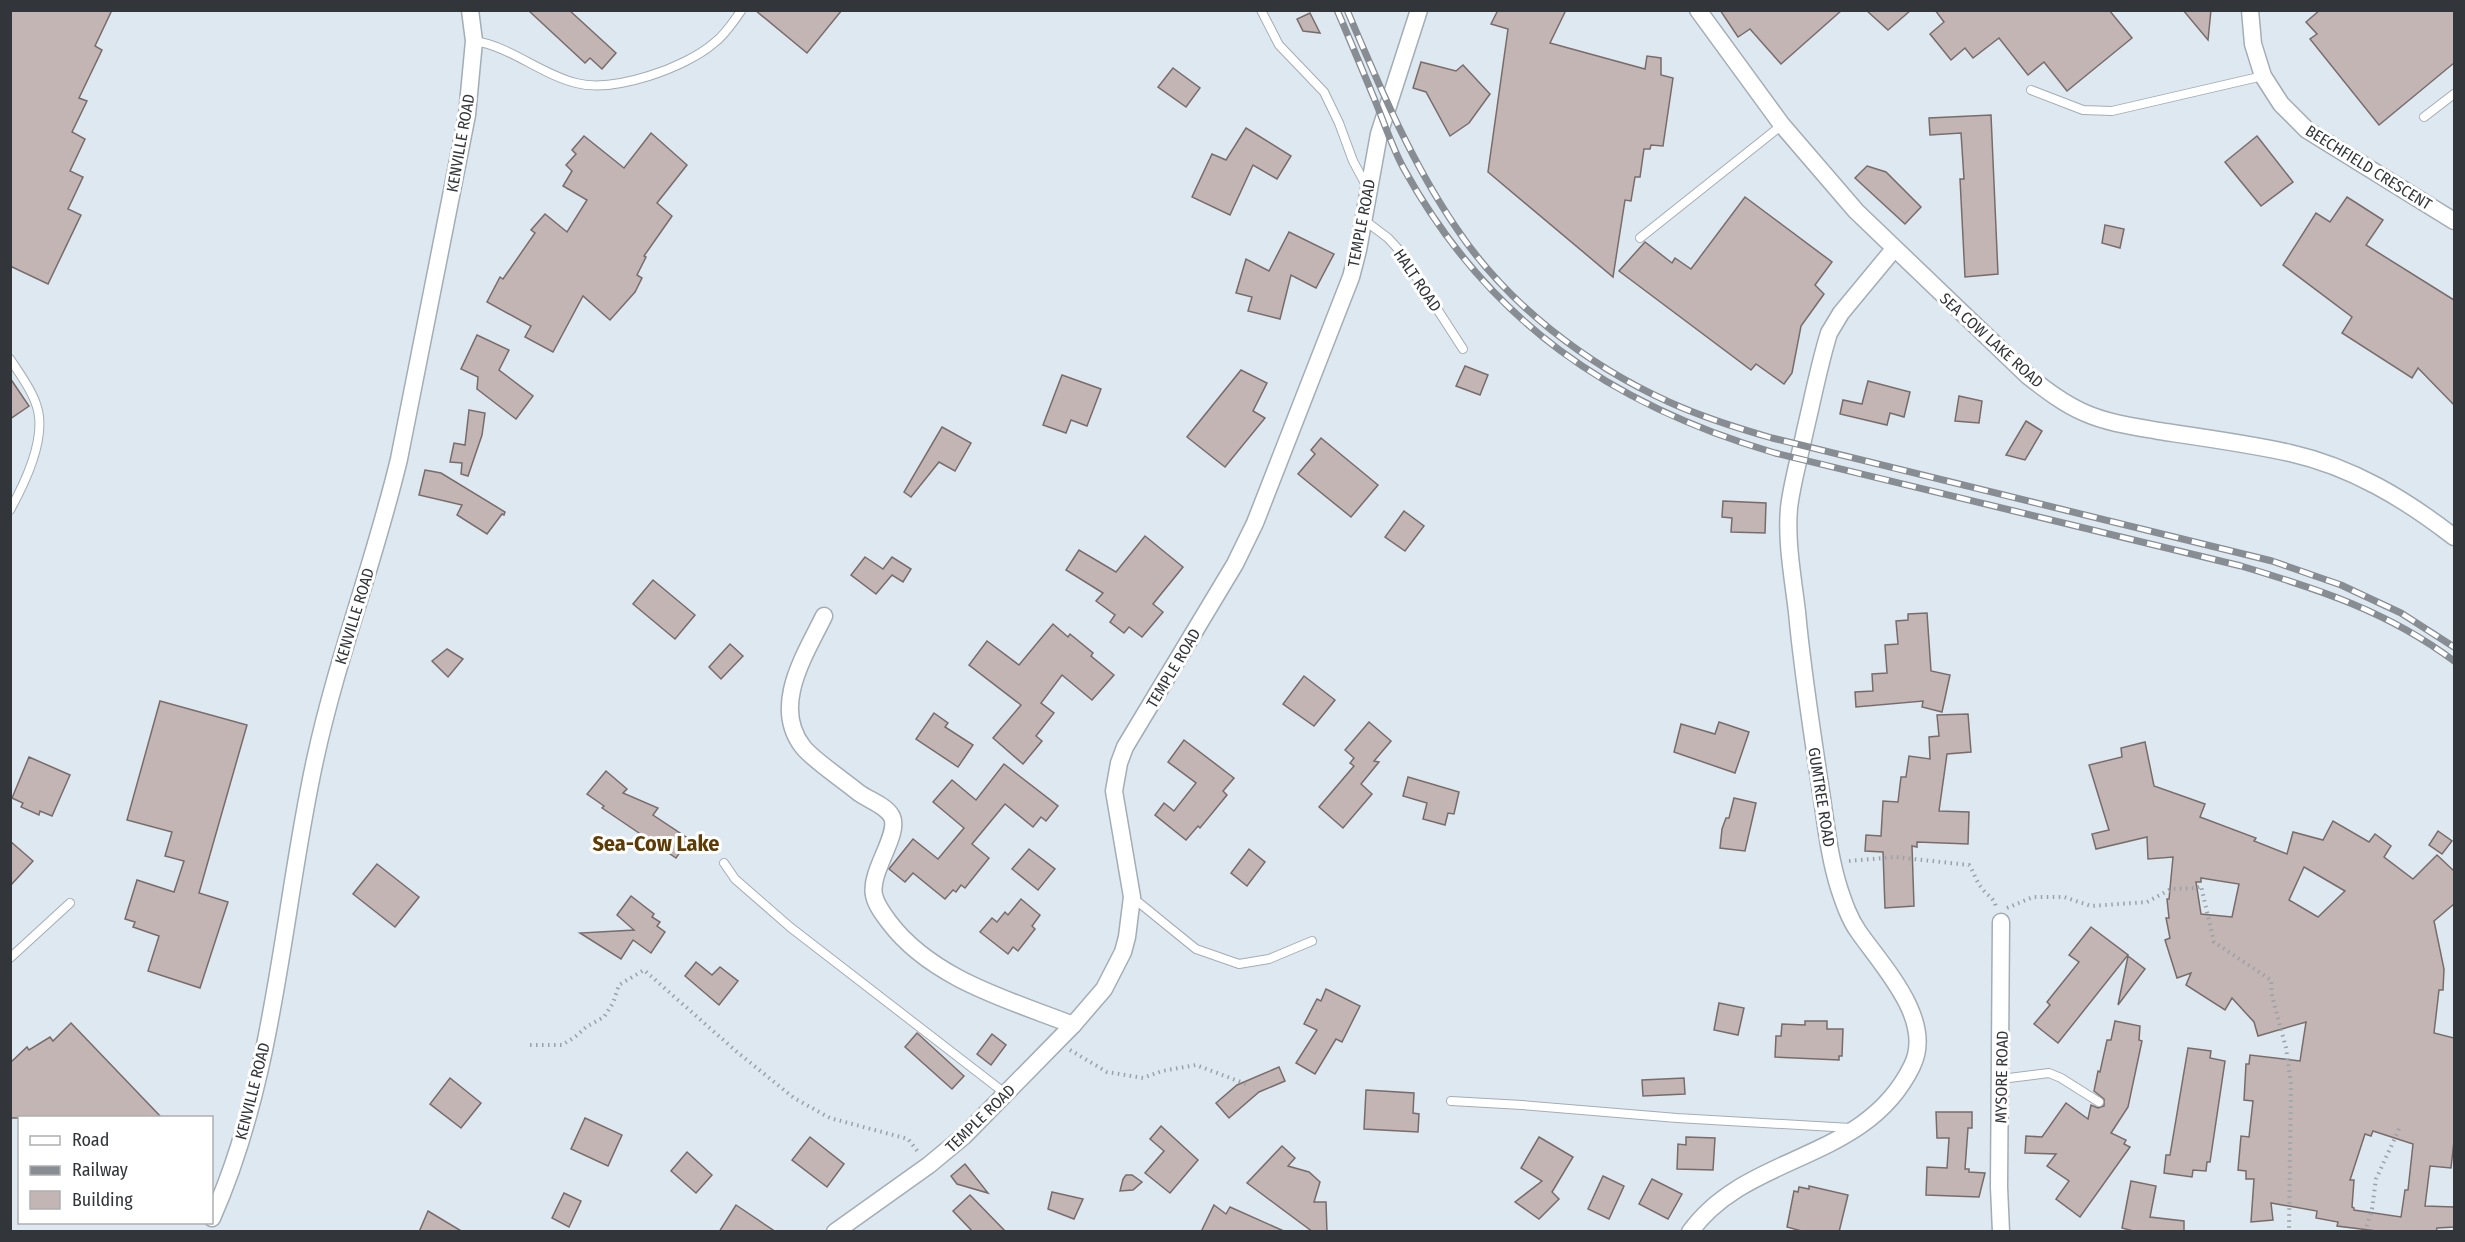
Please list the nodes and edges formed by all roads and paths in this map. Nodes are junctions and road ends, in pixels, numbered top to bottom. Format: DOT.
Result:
graph roads {
  1 [pos="470,10"];
  2 [pos="1261,10"];
  3 [pos="1698,10"];
  4 [pos="2250,10"];
  5 [pos="741,11"];
  6 [pos="1416,13"];
  7 [pos="474,40"];
  8 [pos="2263,76"];
  9 [pos="2031,90"];
  10 [pos="2454,94"];
  11 [pos="2424,117"];
  12 [pos="1782,125"];
  13 [pos="1369,190"];
  14 [pos="1364,220"];
  15 [pos="2454,221"];
  16 [pos="1640,238"];
  17 [pos="1894,249"];
  18 [pos="1463,349"];
  19 [pos="10,359"];
  20 [pos="10,510"];
  21 [pos="2454,537"];
  22 [pos="824,616"];
  23 [pos="724,863"];
  24 [pos="1833,866"];
  25 [pos="1132,897"];
  26 [pos="70,903"];
  27 [pos="2001,922"];
  28 [pos="1312,941"];
  29 [pos="10,958"];
  30 [pos="1073,1025"];
  31 [pos="1056,1042"];
  32 [pos="530,1045"];
  33 [pos="2001,1079"];
  34 [pos="1250,1085"];
  35 [pos="1006,1094"];
  36 [pos="1451,1101"];
  37 [pos="2099,1102"];
  38 [pos="2400,1127"];
  39 [pos="1857,1129"];
  40 [pos="929,1165"];
  41 [pos="213,1215"];
  42 [pos="835,1232"];
  43 [pos="1690,1232"];
  44 [pos="2001,1232"];
  45 [pos="2289,1232"];
  46 [pos="2365,1232"];
  1 -- 7 [label="street, KENVILLE ROAD"];
  2 -- 13 [label="lane"];
  3 -- 12 [label="street, SEA COW LAKE ROAD"];
  4 -- 8 [label="street, BEECHFIELD CRESCENT"];
  5 -- 7 [label="lane"];
  6 -- 13 [label="street, TEMPLE ROAD"];
  7 -- 41 [label="street, KENVILLE ROAD"];
  8 -- 9 [label="lane"];
  8 -- 15 [label="street, BEECHFIELD CRESCENT"];
  10 -- 11 [label="lane"];
  12 -- 16 [label="lane"];
  12 -- 17 [label="street, SEA COW LAKE ROAD"];
  13 -- 14 [label="street, TEMPLE ROAD"];
  14 -- 18 [label="lane, HALT ROAD"];
  14 -- 25 [label="street, TEMPLE ROAD"];
  17 -- 21 [label="street, SEA COW LAKE ROAD"];
  17 -- 24 [label="street, GUMTREE ROAD"];
  19 -- 20 [label="lane"];
  22 -- 30 [label="street"];
  23 -- 35 [label="lane"];
  24 -- 27 [label="path"];
  24 -- 39 [label="street, GUMTREE ROAD"];
  25 -- 28 [label="lane"];
  25 -- 30 [label="street, TEMPLE ROAD"];
  26 -- 29 [label="lane"];
  27 -- 33 [label="street, MYSORE ROAD"];
  27 -- 45 [label="path"];
  30 -- 31 [label="street, TEMPLE ROAD"];
  31 -- 34 [label="path"];
  31 -- 35 [label="street, TEMPLE ROAD"];
  32 -- 40 [label="path"];
  33 -- 37 [label="lane"];
  33 -- 44 [label="street, MYSORE ROAD"];
  35 -- 40 [label="street, TEMPLE ROAD"];
  36 -- 39 [label="lane"];
  38 -- 46 [label="path"];
  39 -- 43 [label="street, GUMTREE ROAD"];
  40 -- 42 [label="street, TEMPLE ROAD"];
}
